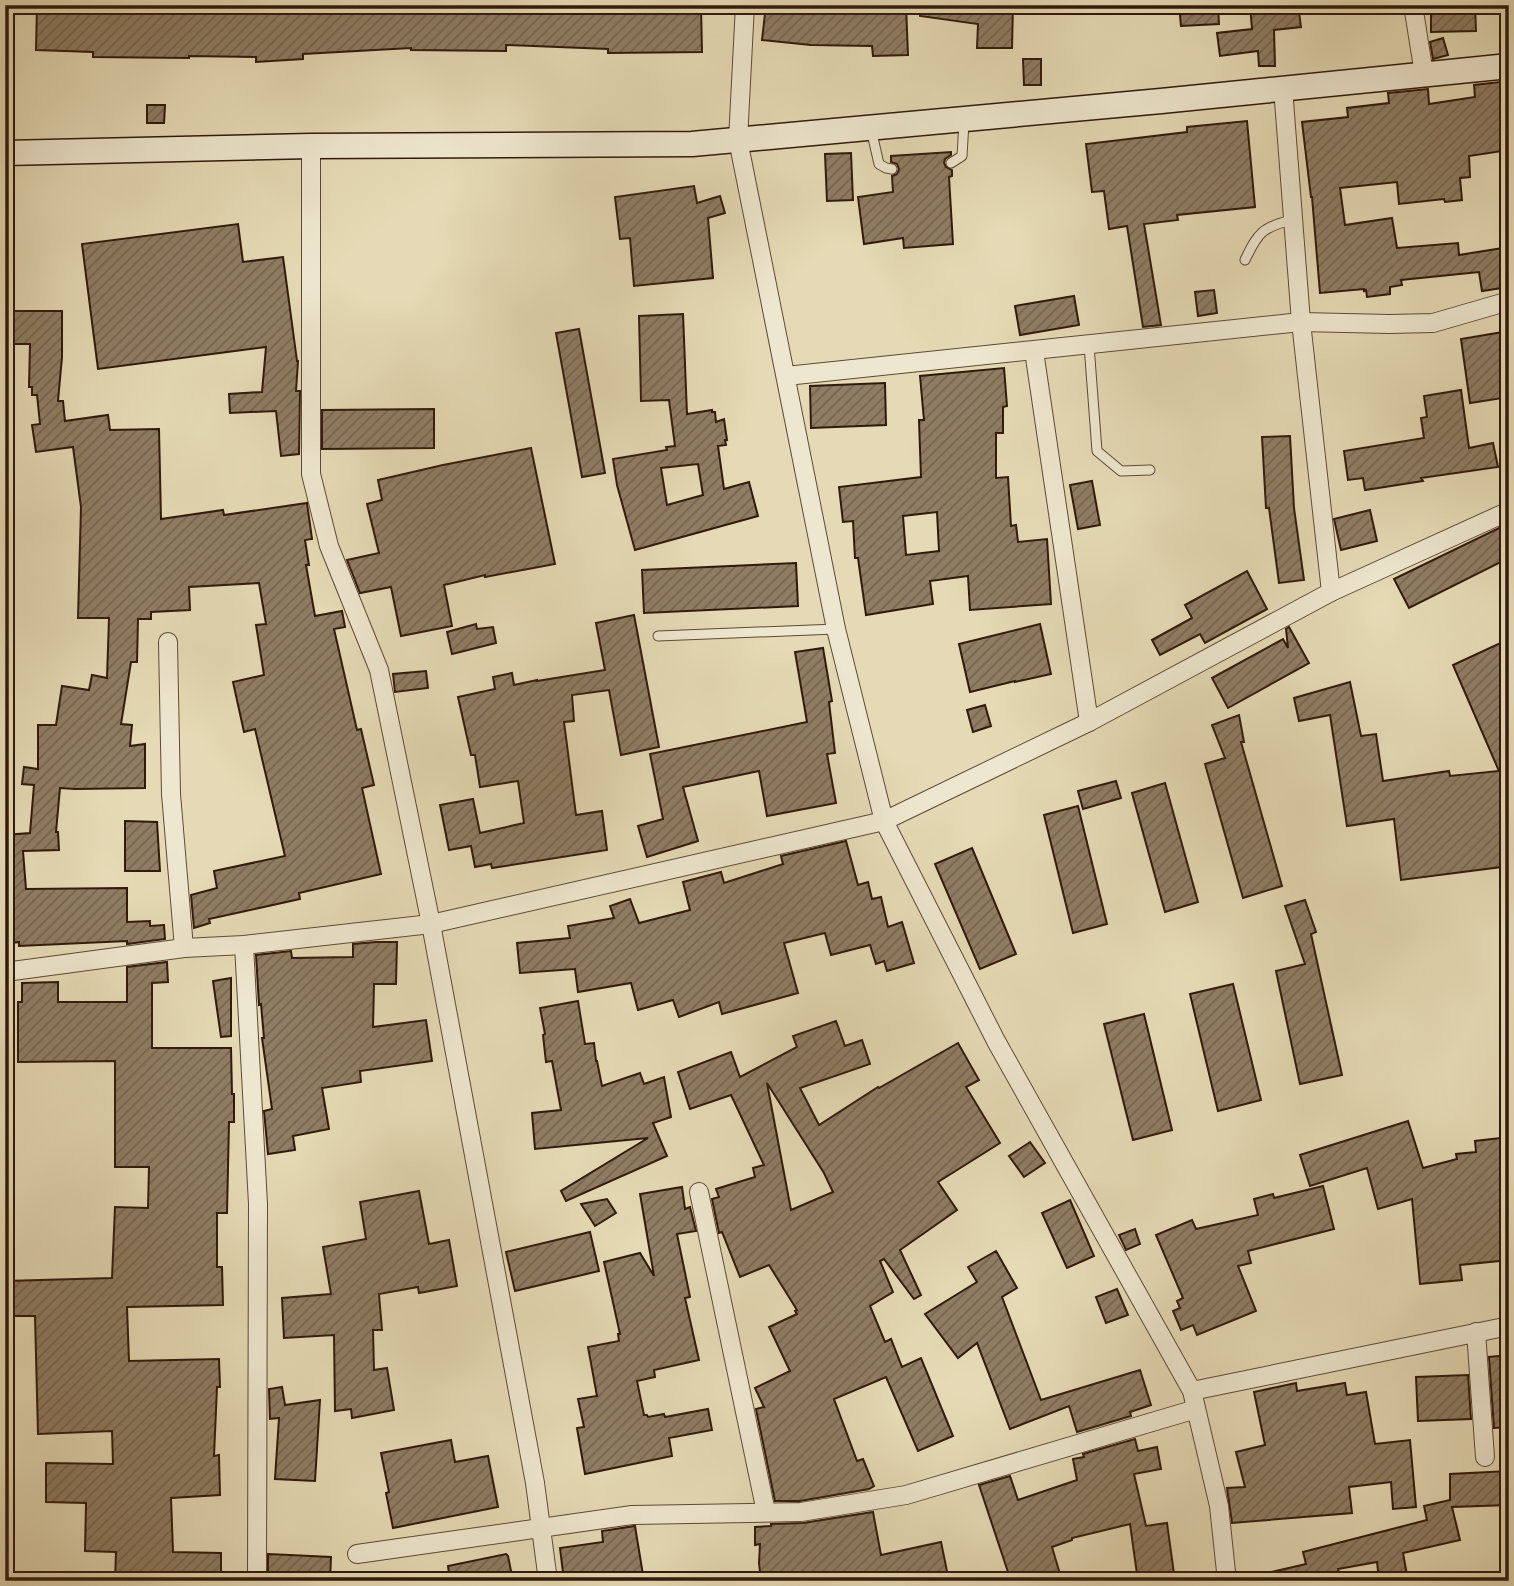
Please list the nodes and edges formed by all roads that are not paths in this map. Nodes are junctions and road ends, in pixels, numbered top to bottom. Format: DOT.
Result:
graph roads {
  1 [pos="745,5"];
  2 [pos="1413,5"];
  3 [pos="1509,65"];
  4 [pos="1424,74"];
  5 [pos="1283,88"];
  6 [pos="964,119"];
  7 [pos="870,127"];
  8 [pos="738,140"];
  9 [pos="311,146"];
  10 [pos="5,153"];
  11 [pos="951,163"];
  12 [pos="892,169"];
  13 [pos="1292,220"];
  14 [pos="1245,260"];
  15 [pos="1509,301"];
  16 [pos="1301,322"];
  17 [pos="1090,345"];
  18 [pos="1034,351"];
  19 [pos="786,376"];
  20 [pos="1150,470"];
  21 [pos="1509,511"];
  22 [pos="1331,592"];
  23 [pos="836,629"];
  24 [pos="658,636"];
  25 [pos="168,642"];
  26 [pos="1089,722"];
  27 [pos="884,821"];
  28 [pos="431,924"];
  29 [pos="244,945"];
  30 [pos="184,948"];
  31 [pos="5,972"];
  32 [pos="699,1192"];
  33 [pos="1509,1326"];
  34 [pos="1476,1332"];
  35 [pos="1194,1400"];
  36 [pos="1485,1457"];
  37 [pos="766,1512"];
  38 [pos="540,1528"];
  39 [pos="357,1554"];
  40 [pos="257,1581"];
  41 [pos="548,1581"];
  42 [pos="1227,1581"];
  1 -- 8 [label="street"];
  2 -- 4 [label="street"];
  3 -- 4 [label="street"];
  4 -- 5 [label="street"];
  5 -- 6 [label="street"];
  5 -- 13 [label="street"];
  6 -- 7 [label="street"];
  6 -- 11 [label="lane"];
  7 -- 8 [label="street"];
  7 -- 12 [label="lane"];
  8 -- 9 [label="street"];
  8 -- 19 [label="street"];
  9 -- 10 [label="street"];
  9 -- 28 [label="street"];
  13 -- 14 [label="lane"];
  13 -- 16 [label="street"];
  15 -- 16 [label="street"];
  16 -- 17 [label="street"];
  16 -- 22 [label="street"];
  17 -- 18 [label="street"];
  17 -- 20 [label="lane"];
  18 -- 19 [label="street"];
  18 -- 26 [label="street"];
  19 -- 23 [label="street"];
  21 -- 22 [label="street"];
  22 -- 26 [label="street"];
  23 -- 24 [label="lane"];
  23 -- 27 [label="street"];
  25 -- 30 [label="street"];
  26 -- 27 [label="street"];
  27 -- 28 [label="street"];
  27 -- 35 [label="street"];
  28 -- 29 [label="street"];
  28 -- 38 [label="street"];
  29 -- 30 [label="street"];
  29 -- 40 [label="street"];
  30 -- 31 [label="street"];
  32 -- 37 [label="street"];
  33 -- 34 [label="street"];
  34 -- 35 [label="street"];
  34 -- 36 [label="street"];
  35 -- 37 [label="street"];
  35 -- 42 [label="street"];
  37 -- 38 [label="street"];
  38 -- 39 [label="street"];
  38 -- 41 [label="street"];
}
